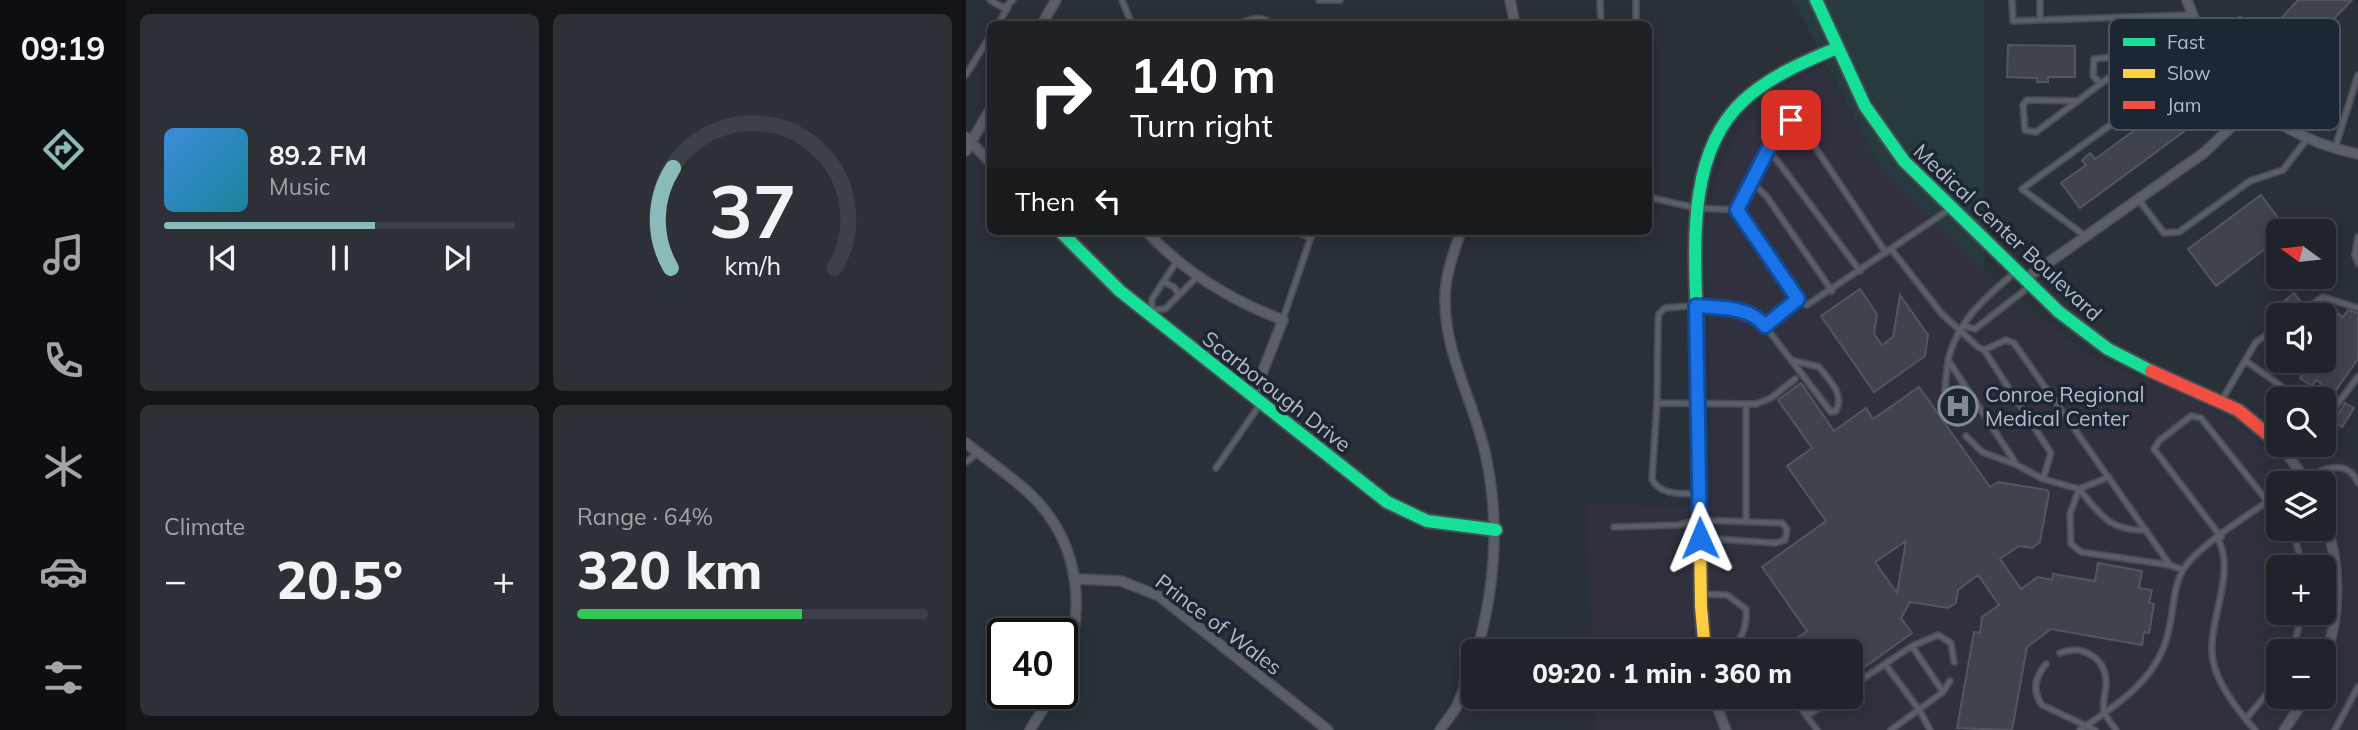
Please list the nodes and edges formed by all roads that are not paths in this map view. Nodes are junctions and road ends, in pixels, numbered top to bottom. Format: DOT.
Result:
graph roads {
  1 [pos="990,0"];
  2 [pos="1013,0"];
  3 [pos="1056,0"];
  4 [pos="1122,0"];
  5 [pos="1319,0"];
  6 [pos="1340,0"];
  7 [pos="1510,0"];
  8 [pos="1600,0"];
  9 [pos="1636,0"];
  10 [pos="1816,0"];
  11 [pos="2012,0"];
  12 [pos="2040,0"];
  13 [pos="2187,0"];
  14 [pos="1008,7"];
  15 [pos="2192,15"];
  16 [pos="2193,18"];
  17 [pos="2040,20"];
  18 [pos="1000,21"];
  19 [pos="1044,21"];
  20 [pos="1131,21"];
  21 [pos="1246,21"];
  22 [pos="1266,21"];
  23 [pos="1514,21"];
  24 [pos="1601,21"];
  25 [pos="1636,21"];
  26 [pos="987,41"];
  27 [pos="1837,48"];
  28 [pos="2109,57"];
  29 [pos="966,75"];
  30 [pos="2358,75"];
  31 [pos="2109,78"];
  32 [pos="2101,84"];
  33 [pos="2078,101"];
  34 [pos="987,115"];
  35 [pos="2109,128"];
  36 [pos="2228,130"];
  37 [pos="2290,130"];
  38 [pos="2307,139"];
  39 [pos="968,144"];
  40 [pos="2335,149"];
  41 [pos="1767,152"];
  42 [pos="2358,154"];
  43 [pos="987,160"];
  44 [pos="1752,182"];
  45 [pos="1652,198"];
  46 [pos="2137,198"];
  47 [pos="1696,208"];
  48 [pos="1950,208"];
  49 [pos="1737,210"];
  50 [pos="2084,234"];
  51 [pos="1064,235"];
  52 [pos="1150,235"];
  53 [pos="1304,235"];
  54 [pos="1312,235"];
  55 [pos="1460,235"];
  56 [pos="2358,237"];
  57 [pos="1311,238"];
  58 [pos="1889,251"];
  59 [pos="1178,260"];
  60 [pos="2358,263"];
  61 [pos="1860,271"];
  62 [pos="1197,277"];
  63 [pos="2023,279"];
  64 [pos="1164,282"];
  65 [pos="1832,291"];
  66 [pos="1179,295"];
  67 [pos="1798,299"];
  68 [pos="2314,303"];
  69 [pos="1696,306"];
  70 [pos="2358,308"];
  71 [pos="1152,312"];
  72 [pos="1283,320"];
  73 [pos="1765,326"];
  74 [pos="1965,326"];
  75 [pos="1960,330"];
  76 [pos="2266,335"];
  77 [pos="1984,350"];
  78 [pos="1791,360"];
  79 [pos="1948,360"];
  80 [pos="2246,361"];
  81 [pos="2358,377"];
  82 [pos="1795,379"];
  83 [pos="2282,387"];
  84 [pos="1257,399"];
  85 [pos="2223,399"];
  86 [pos="1657,403"];
  87 [pos="1698,404"];
  88 [pos="1746,404"];
  89 [pos="2336,406"];
  90 [pos="1954,421"];
  91 [pos="2266,432"];
  92 [pos="1966,436"];
  93 [pos="966,443"];
  94 [pos="978,453"];
  95 [pos="966,462"];
  96 [pos="2017,465"];
  97 [pos="1216,468"];
  98 [pos="2319,471"];
  99 [pos="2109,477"];
  100 [pos="2043,479"];
  101 [pos="2358,483"];
  102 [pos="2079,489"];
  103 [pos="1699,495"];
  104 [pos="2266,499"];
  105 [pos="2266,503"];
  106 [pos="1700,520"];
  107 [pos="1746,520"];
  108 [pos="1614,527"];
  109 [pos="1496,530"];
  110 [pos="2146,530"];
  111 [pos="1700,538"];
  112 [pos="2219,538"];
  113 [pos="2330,541"];
  114 [pos="2170,565"];
  115 [pos="2183,570"];
  116 [pos="1077,579"];
  117 [pos="1700,594"];
  118 [pos="1075,618"];
  119 [pos="1481,639"];
  120 [pos="1704,639"];
  121 [pos="1741,639"];
  122 [pos="2330,639"];
  123 [pos="1912,646"];
  124 [pos="2060,653"];
  125 [pos="1954,662"];
  126 [pos="1885,664"];
  127 [pos="2046,664"];
  128 [pos="1863,679"];
  129 [pos="1950,681"];
  130 [pos="2358,687"];
  131 [pos="1943,692"];
  132 [pos="2266,695"];
  133 [pos="1461,696"];
  134 [pos="1043,709"];
  135 [pos="1718,709"];
  136 [pos="1802,709"];
  137 [pos="1817,709"];
  138 [pos="2298,709"];
  139 [pos="1920,711"];
  140 [pos="2105,712"];
  141 [pos="1807,716"];
  142 [pos="2246,719"];
  143 [pos="2087,725"];
  144 [pos="1030,730"];
  145 [pos="1328,730"];
  146 [pos="1440,730"];
  147 [pos="1726,730"];
  148 [pos="1818,730"];
  149 [pos="1891,730"];
  150 [pos="1930,730"];
  151 [pos="2080,730"];
  152 [pos="2095,730"];
  153 [pos="2116,730"];
  154 [pos="2255,730"];
  155 [pos="2284,730"];
  156 [pos="2335,730"];
  1 -- 14 [label="lane"];
  2 -- 14 [label="lane"];
  3 -- 19 [label="street"];
  4 -- 20 [label="lane"];
  5 -- 6 [label="lane"];
  7 -- 23 [label="street"];
  8 -- 24 [label="lane"];
  9 -- 25 [label="lane"];
  10 -- 27 [label="street, Medical Center Boulevard"];
  11 -- 17 [label="lane"];
  12 -- 17 [label="lane"];
  13 -- 15 [label="street"];
  14 -- 18 [label="lane"];
  15 -- 16 [label="street"];
  15 -- 17 [label="lane"];
  21 -- 22 [label="lane"];
  26 -- 29 [label="lane"];
  27 -- 47 [label="street"];
  27 -- 48 [label="street, Medical Center Boulevard"];
  28 -- 32 [label="lane"];
  30 -- 40 [label="lane"];
  31 -- 32 [label="lane"];
  32 -- 33 [label="lane"];
  33 -- 33 [label="lane"];
  34 -- 39 [label="street"];
  35 -- 50 [label="lane"];
  36 -- 46 [label="street"];
  37 -- 38 [label="street"];
  38 -- 40 [label="street"];
  38 -- 46 [label="lane"];
  39 -- 43 [label="street"];
  40 -- 42 [label="street"];
  41 -- 44 [label="lane"];
  41 -- 58 [label="lane"];
  41 -- 61 [label="lane"];
  44 -- 49 [label="lane"];
  44 -- 65 [label="lane"];
  45 -- 47 [label="lane"];
  46 -- 50 [label="street"];
  47 -- 49 [label="lane"];
  47 -- 69 [label="street"];
  48 -- 58 [label="lane"];
  48 -- 63 [label="street, Medical Center Boulevard"];
  49 -- 67 [label="lane"];
  50 -- 63 [label="street"];
  51 -- 71 [label="street, Scarborough Drive"];
  52 -- 59 [label="street"];
  53 -- 57 [label="lane"];
  54 -- 57 [label="lane"];
  55 -- 109 [label="street"];
  56 -- 60 [label="lane"];
  57 -- 72 [label="lane"];
  58 -- 61 [label="lane"];
  58 -- 75 [label="lane"];
  59 -- 62 [label="street"];
  59 -- 64 [label="lane"];
  61 -- 65 [label="lane"];
  62 -- 66 [label="lane"];
  62 -- 72 [label="street"];
  63 -- 74 [label="lane"];
  63 -- 74 [label="lane"];
  63 -- 85 [label="street, Medical Center Boulevard"];
  64 -- 66 [label="lane"];
  64 -- 71 [label="lane"];
  65 -- 67 [label="lane"];
  66 -- 71 [label="lane"];
  67 -- 73 [label="lane"];
  68 -- 70 [label="lane"];
  69 -- 73 [label="lane"];
  69 -- 86 [label="lane"];
  69 -- 87 [label="street"];
  71 -- 84 [label="street, Scarborough Drive"];
  72 -- 84 [label="street"];
  73 -- 78 [label="lane"];
  74 -- 75 [label="lane"];
  75 -- 77 [label="lane"];
  75 -- 79 [label="lane"];
  76 -- 80 [label="lane"];
  77 -- 99 [label="lane"];
  77 -- 100 [label="lane"];
  78 -- 78 [label="lane"];
  79 -- 90 [label="lane"];
  79 -- 96 [label="lane"];
  80 -- 83 [label="lane"];
  80 -- 85 [label="lane"];
  81 -- 89 [label="lane"];
  82 -- 88 [label="lane"];
  84 -- 97 [label="lane"];
  84 -- 109 [label="street, Scarborough Drive"];
  85 -- 91 [label="street, Medical Center Boulevard"];
  86 -- 87 [label="lane"];
  86 -- 103 [label="lane"];
  87 -- 88 [label="lane"];
  87 -- 103 [label="street"];
  88 -- 107 [label="lane"];
  92 -- 96 [label="lane"];
  93 -- 94 [label="street"];
  94 -- 95 [label="lane"];
  94 -- 116 [label="street"];
  96 -- 100 [label="lane"];
  98 -- 101 [label="lane"];
  99 -- 102 [label="lane"];
  99 -- 110 [label="lane"];
  100 -- 102 [label="lane"];
  102 -- 110 [label="lane"];
  102 -- 114 [label="lane"];
  103 -- 106 [label="street"];
  104 -- 112 [label="lane"];
  105 -- 112 [label="lane"];
  106 -- 107 [label="lane"];
  106 -- 108 [label="lane"];
  106 -- 111 [label="street"];
  107 -- 111 [label="lane"];
  109 -- 119 [label="street"];
  110 -- 114 [label="lane"];
  111 -- 117 [label="street"];
  112 -- 115 [label="lane"];
  112 -- 142 [label="lane"];
  113 -- 122 [label="street"];
  114 -- 115 [label="lane"];
  115 -- 140 [label="lane"];
  116 -- 118 [label="street"];
  116 -- 145 [label="street, Prince of Wales"];
  117 -- 120 [label="street"];
  117 -- 121 [label="lane"];
  123 -- 125 [label="lane"];
  123 -- 126 [label="lane"];
  123 -- 131 [label="lane"];
  124 -- 140 [label="lane"];
  126 -- 128 [label="lane"];
  126 -- 139 [label="lane"];
  127 -- 143 [label="lane"];
  129 -- 131 [label="lane"];
  130 -- 156 [label="lane"];
  131 -- 139 [label="lane"];
  132 -- 142 [label="lane"];
  133 -- 146 [label="street"];
  134 -- 144 [label="street"];
  135 -- 147 [label="street"];
  136 -- 141 [label="lane"];
  137 -- 141 [label="lane"];
  138 -- 155 [label="street"];
  139 -- 149 [label="lane"];
  139 -- 150 [label="lane"];
  140 -- 143 [label="lane"];
  140 -- 153 [label="lane"];
  141 -- 148 [label="lane"];
  142 -- 154 [label="lane"];
  143 -- 151 [label="lane"];
  143 -- 152 [label="lane"];
}
